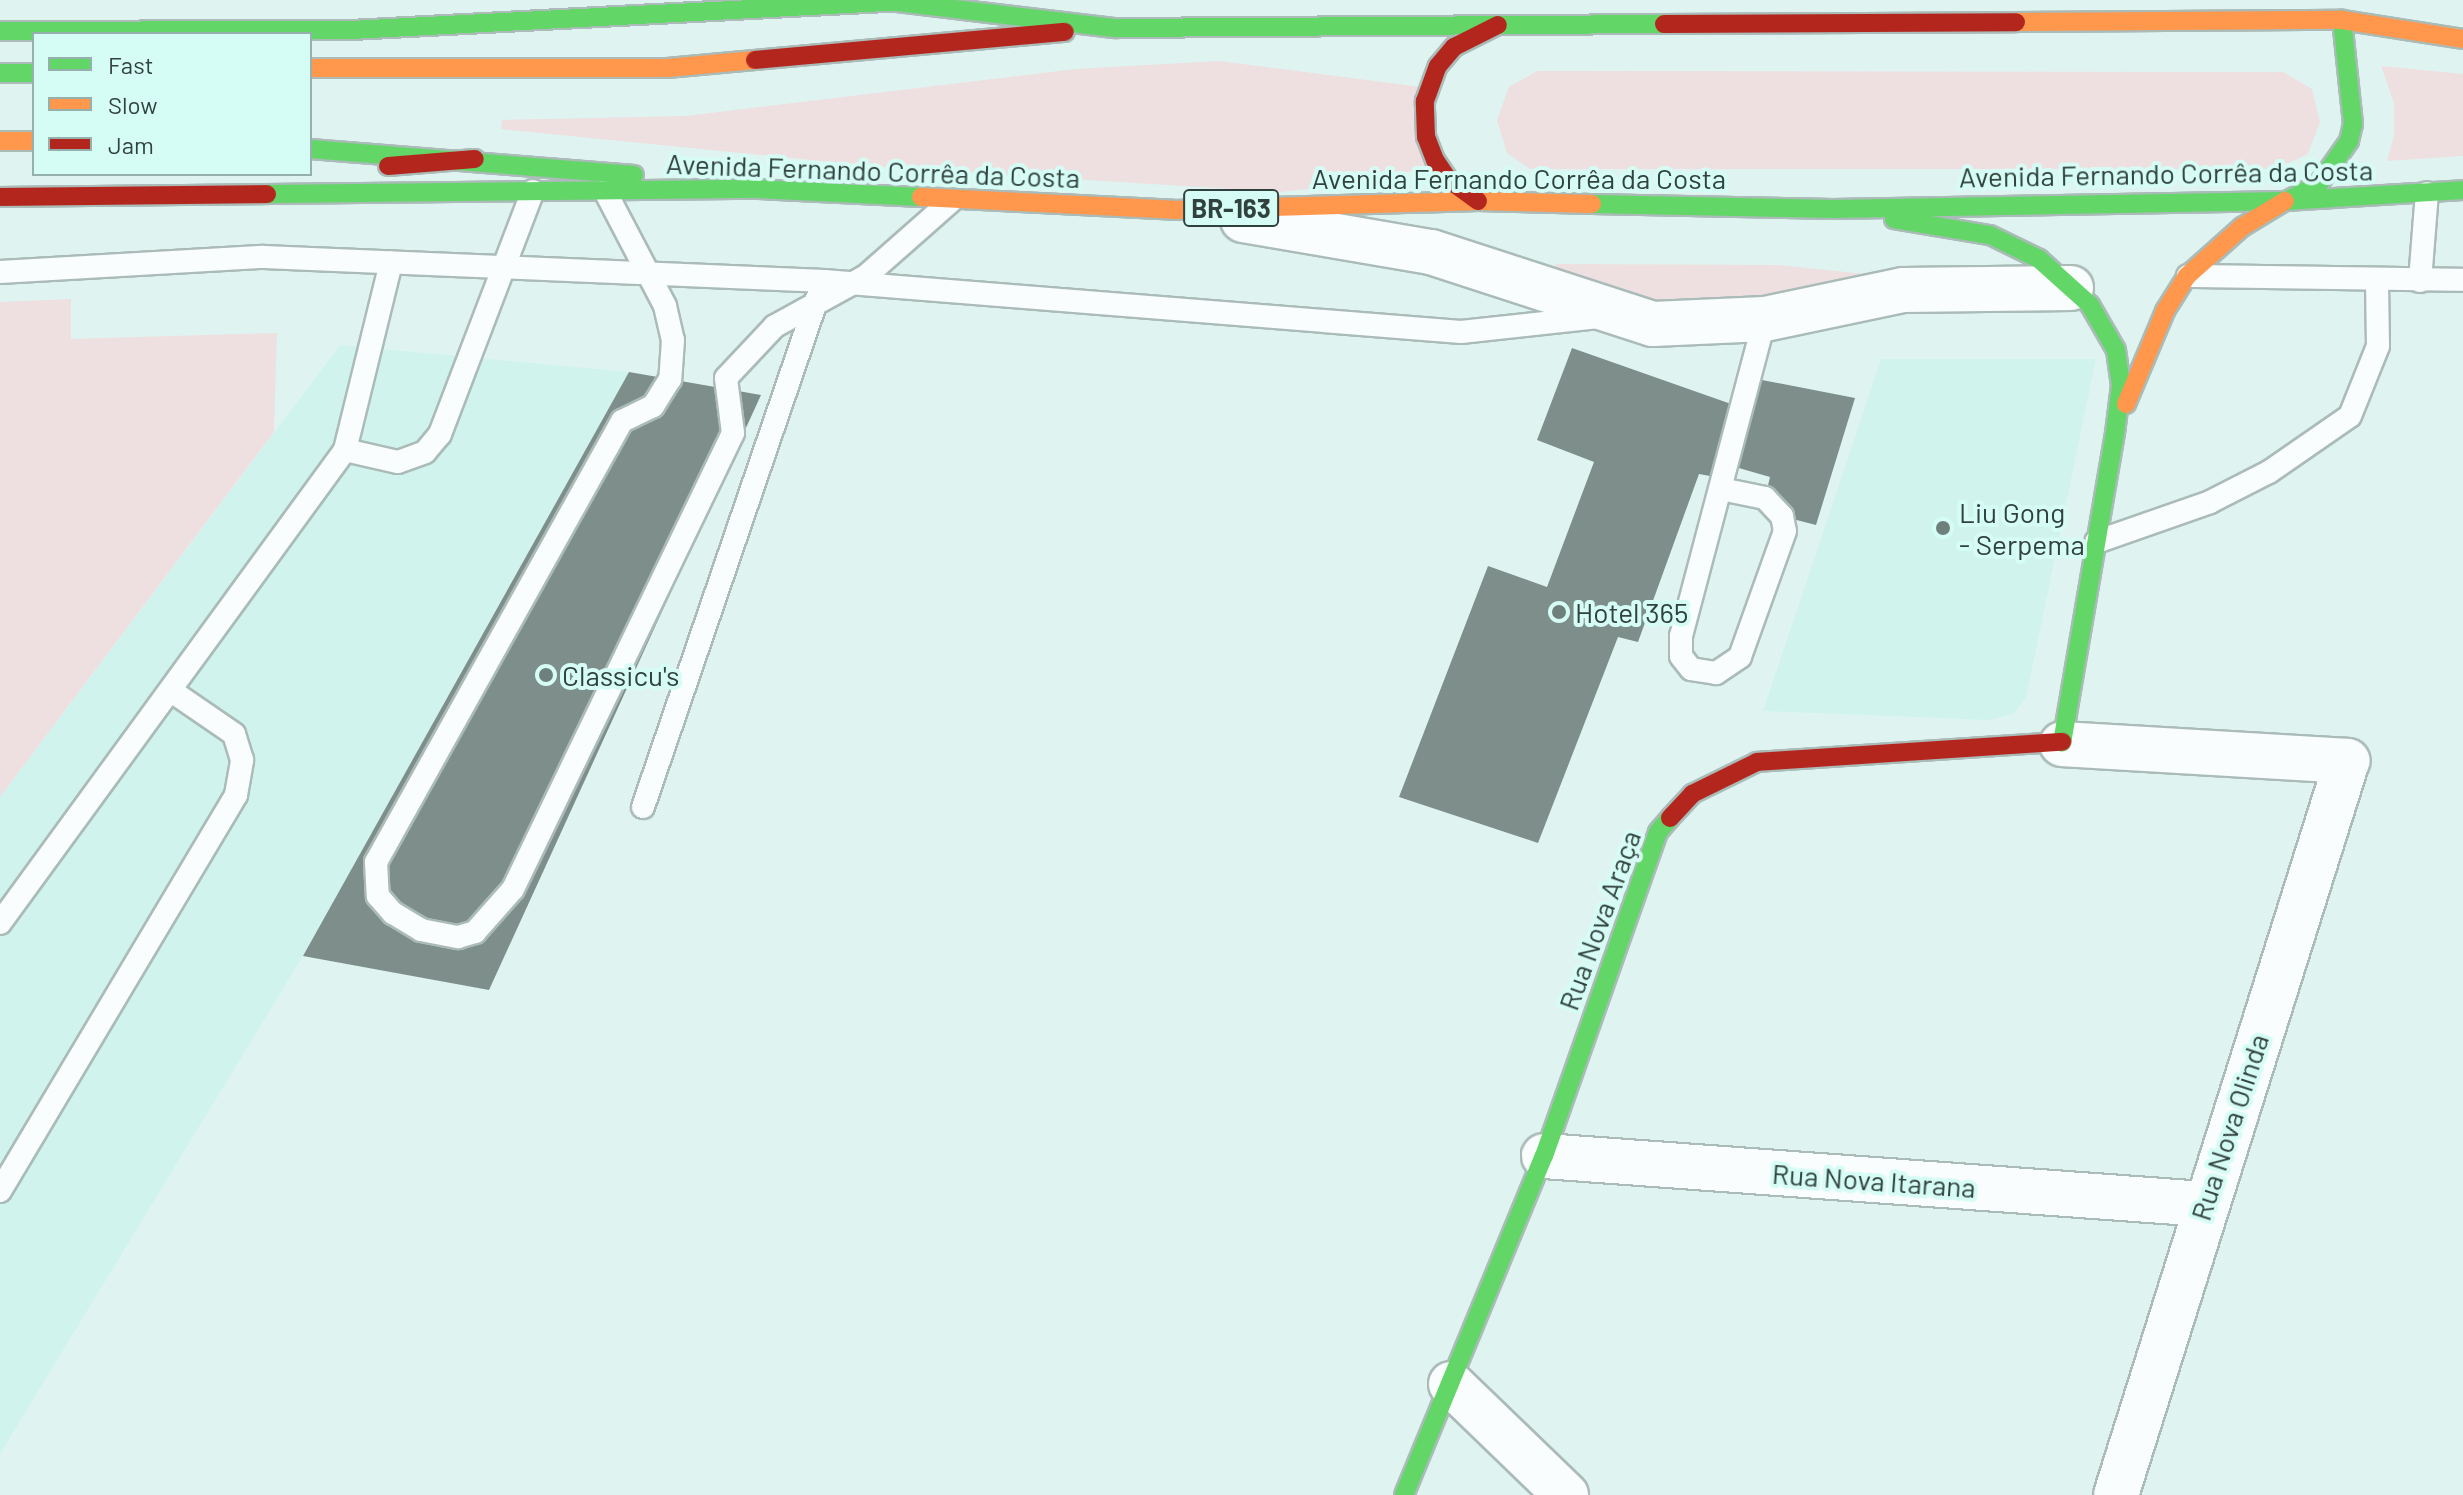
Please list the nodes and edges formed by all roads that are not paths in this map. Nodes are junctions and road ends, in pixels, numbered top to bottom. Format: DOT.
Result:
graph roads {
  1 [pos="879,0"];
  2 [pos="904,1"];
  3 [pos="2203,10"];
  4 [pos="2347,10"];
  5 [pos="1521,22"];
  6 [pos="1115,28"];
  7 [pos="0,31"];
  8 [pos="2463,39"];
  9 [pos="312,68"];
  10 [pos="0,73"];
  11 [pos="32,73"];
  12 [pos="0,141"];
  13 [pos="32,141"];
  14 [pos="312,149"];
  15 [pos="475,159"];
  16 [pos="312,166"];
  17 [pos="759,189"];
  18 [pos="2463,190"];
  19 [pos="533,191"];
  20 [pos="605,191"];
  21 [pos="2427,193"];
  22 [pos="0,197"];
  23 [pos="953,199"];
  24 [pos="1478,201"];
  25 [pos="2285,201"];
  26 [pos="1833,209"];
  27 [pos="1174,210"];
  28 [pos="391,263"];
  29 [pos="507,265"];
  30 [pos="0,272"];
  31 [pos="650,272"];
  32 [pos="2187,276"];
  33 [pos="2377,280"];
  34 [pos="2463,280"];
  35 [pos="2420,281"];
  36 [pos="851,283"];
  37 [pos="2071,288"];
  38 [pos="821,290"];
  39 [pos="1615,315"];
  40 [pos="1765,319"];
  41 [pos="2115,433"];
  42 [pos="345,450"];
  43 [pos="1721,489"];
  44 [pos="2096,542"];
  45 [pos="173,692"];
  46 [pos="2062,744"];
  47 [pos="643,807"];
  48 [pos="0,923"];
  49 [pos="1544,1156"];
  50 [pos="0,1191"];
  51 [pos="2204,1204"];
  52 [pos="1451,1384"];
  53 [pos="1404,1495"];
  54 [pos="1566,1495"];
  55 [pos="2116,1495"];
  1 -- 2 [label="main road"];
  2 -- 6 [label="main road"];
  2 -- 7 [label="main road"];
  3 -- 4 [label="main road"];
  3 -- 5 [label="main road"];
  4 -- 8 [label="main road"];
  4 -- 25 [label="main road"];
  5 -- 6 [label="main road"];
  5 -- 24 [label="main road"];
  6 -- 9 [label="main road"];
  10 -- 11 [label="main road"];
  12 -- 13 [label="main road"];
  14 -- 15 [label="main road"];
  15 -- 16 [label="main road"];
  15 -- 17 [label="main road"];
  17 -- 20 [label="main road, Avenida Fernando Corrêa da Costa / BR-163"];
  17 -- 23 [label="main road, Avenida Fernando Corrêa da Costa / BR-163"];
  18 -- 21 [label="main road, Avenida Fernando Corrêa da Costa / BR-163"];
  19 -- 20 [label="main road, Avenida Fernando Corrêa da Costa / BR-163"];
  19 -- 22 [label="main road, Avenida Fernando Corrêa da Costa / BR-163"];
  19 -- 29 [label="lane"];
  20 -- 31 [label="lane"];
  21 -- 25 [label="main road, Avenida Fernando Corrêa da Costa / BR-163"];
  21 -- 35 [label="lane"];
  23 -- 27 [label="main road, Avenida Fernando Corrêa da Costa / BR-163"];
  23 -- 36 [label="lane"];
  24 -- 26 [label="main road, Avenida Fernando Corrêa da Costa / BR-163"];
  24 -- 27 [label="main road, Avenida Fernando Corrêa da Costa / BR-163"];
  25 -- 26 [label="main road, Avenida Fernando Corrêa da Costa / BR-163"];
  25 -- 32 [label="main road"];
  26 -- 37 [label="main road"];
  27 -- 39 [label="street"];
  28 -- 29 [label="lane"];
  28 -- 30 [label="lane"];
  28 -- 42 [label="lane"];
  29 -- 31 [label="lane"];
  29 -- 42 [label="lane"];
  31 -- 38 [label="lane"];
  31 -- 38 [label="lane"];
  32 -- 33 [label="lane"];
  32 -- 41 [label="main road"];
  33 -- 35 [label="lane"];
  33 -- 44 [label="lane"];
  34 -- 35 [label="lane"];
  36 -- 38 [label="lane"];
  36 -- 39 [label="lane"];
  37 -- 40 [label="street"];
  37 -- 41 [label="main road"];
  38 -- 47 [label="lane"];
  39 -- 40 [label="street"];
  40 -- 43 [label="lane"];
  41 -- 44 [label="main road"];
  42 -- 45 [label="lane"];
  43 -- 43 [label="lane"];
  44 -- 46 [label="main road"];
  45 -- 48 [label="lane"];
  45 -- 50 [label="lane"];
  46 -- 49 [label="main road, Rua Nova Araça"];
  46 -- 51 [label="street, Rua Nova Olinda"];
  49 -- 51 [label="street, Rua Nova Itarana"];
  49 -- 52 [label="main road, Rua Nova Araça"];
  51 -- 55 [label="street, Rua Nova Olinda"];
  52 -- 53 [label="main road, Rua Nova Araça"];
  52 -- 54 [label="street"];
}
